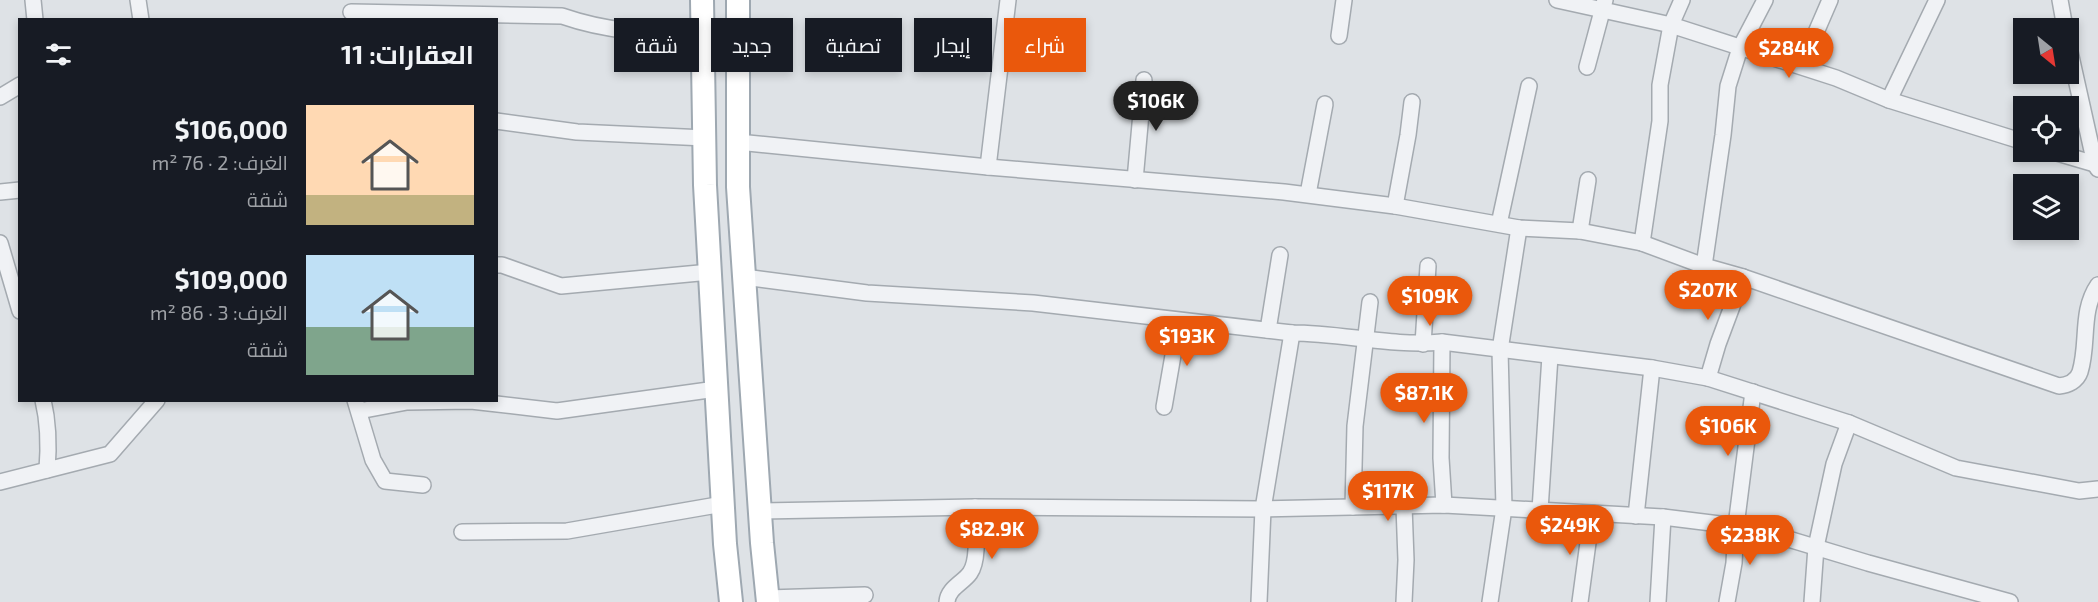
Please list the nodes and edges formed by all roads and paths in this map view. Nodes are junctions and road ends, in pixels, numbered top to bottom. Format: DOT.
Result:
graph roads {
  1 [pos="33,0"];
  2 [pos="138,0"];
  3 [pos="702,0"];
  4 [pos="738,0"];
  5 [pos="1008,0"];
  6 [pos="1344,0"];
  7 [pos="1557,0"];
  8 [pos="1682,0"];
  9 [pos="1765,0"];
  10 [pos="1830,0"];
  11 [pos="1937,0"];
  12 [pos="2060,0"];
  13 [pos="1604,4"];
  14 [pos="351,12"];
  15 [pos="35,18"];
  16 [pos="141,18"];
  17 [pos="2064,18"];
  18 [pos="1671,25"];
  19 [pos="702,33"];
  20 [pos="1339,36"];
  21 [pos="1814,37"];
  22 [pos="1740,48"];
  23 [pos="1587,67"];
  24 [pos="1144,80"];
  25 [pos="2078,84"];
  26 [pos="18,86"];
  27 [pos="1529,86"];
  28 [pos="0,97"];
  29 [pos="1889,100"];
  30 [pos="1412,102"];
  31 [pos="1325,104"];
  32 [pos="498,121"];
  33 [pos="705,138"];
  34 [pos="2013,139"];
  35 [pos="738,142"];
  36 [pos="2079,161"];
  37 [pos="988,167"];
  38 [pos="2097,167"];
  39 [pos="1135,180"];
  40 [pos="1588,180"];
  41 [pos="18,190"];
  42 [pos="0,192"];
  43 [pos="1308,194"];
  44 [pos="1395,206"];
  45 [pos="1499,224"];
  46 [pos="1519,228"];
  47 [pos="1580,231"];
  48 [pos="0,243"];
  49 [pos="1642,243"];
  50 [pos="1280,255"];
  51 [pos="498,265"];
  52 [pos="1428,266"];
  53 [pos="1704,266"];
  54 [pos="710,272"];
  55 [pos="744,277"];
  56 [pos="1743,277"];
  57 [pos="2098,285"];
  58 [pos="1371,302"];
  59 [pos="18,304"];
  60 [pos="1179,321"];
  61 [pos="1268,330"];
  62 [pos="1292,333"];
  63 [pos="1366,338"];
  64 [pos="1442,342"];
  65 [pos="1423,344"];
  66 [pos="1500,350"];
  67 [pos="1550,356"];
  68 [pos="1652,368"];
  69 [pos="1708,378"];
  70 [pos="716,389"];
  71 [pos="1753,392"];
  72 [pos="43,402"];
  73 [pos="156,402"];
  74 [pos="406,402"];
  75 [pos="480,402"];
  76 [pos="357,406"];
  77 [pos="1164,407"];
  78 [pos="1849,423"];
  79 [pos="47,470"];
  80 [pos="0,482"];
  81 [pos="423,485"];
  82 [pos="2098,489"];
  83 [pos="723,504"];
  84 [pos="1444,505"];
  85 [pos="1404,506"];
  86 [pos="975,507"];
  87 [pos="1353,507"];
  88 [pos="1504,507"];
  89 [pos="1263,509"];
  90 [pos="759,510"];
  91 [pos="1540,510"];
  92 [pos="1592,513"];
  93 [pos="1636,516"];
  94 [pos="1663,517"];
  95 [pos="1736,526"];
  96 [pos="462,532"];
  97 [pos="1816,547"];
  98 [pos="866,595"];
  99 [pos="768,600"];
  100 [pos="731,602"];
  101 [pos="947,602"];
  102 [pos="1259,602"];
  103 [pos="1404,602"];
  104 [pos="1490,602"];
  105 [pos="1581,602"];
  106 [pos="1658,602"];
  107 [pos="1727,602"];
  108 [pos="1812,602"];
  109 [pos="2010,602"];
  1 -- 15 [label="street"];
  2 -- 16 [label="street"];
  3 -- 19 [label="main road"];
  4 -- 35 [label="main road"];
  5 -- 37 [label="street"];
  6 -- 20 [label="street"];
  7 -- 13 [label="street"];
  8 -- 18 [label="street"];
  9 -- 22 [label="street"];
  10 -- 21 [label="street"];
  11 -- 29 [label="street"];
  12 -- 17 [label="street"];
  13 -- 18 [label="street"];
  13 -- 23 [label="street"];
  14 -- 19 [label="street"];
  18 -- 22 [label="street"];
  18 -- 49 [label="street"];
  19 -- 33 [label="main road"];
  22 -- 29 [label="street"];
  22 -- 53 [label="street"];
  24 -- 39 [label="street"];
  25 -- 38 [label="street"];
  26 -- 28 [label="street"];
  27 -- 45 [label="street"];
  29 -- 34 [label="street"];
  30 -- 44 [label="street"];
  31 -- 43 [label="street"];
  32 -- 33 [label="street"];
  33 -- 54 [label="main road"];
  35 -- 37 [label="street"];
  35 -- 55 [label="main road"];
  36 -- 38 [label="street"];
  37 -- 39 [label="street"];
  39 -- 43 [label="street"];
  40 -- 47 [label="street"];
  41 -- 42 [label="street"];
  43 -- 44 [label="street"];
  44 -- 45 [label="street"];
  45 -- 46 [label="street"];
  46 -- 47 [label="street"];
  46 -- 66 [label="street"];
  47 -- 49 [label="street"];
  48 -- 59 [label="street"];
  49 -- 53 [label="street"];
  50 -- 61 [label="street"];
  51 -- 54 [label="street"];
  52 -- 65 [label="street"];
  53 -- 56 [label="street"];
  54 -- 70 [label="main road"];
  55 -- 60 [label="street"];
  55 -- 90 [label="main road"];
  56 -- 57 [label="street"];
  56 -- 69 [label="street"];
  58 -- 63 [label="street"];
  60 -- 61 [label="street"];
  60 -- 77 [label="street"];
  61 -- 62 [label="street"];
  62 -- 63 [label="street"];
  62 -- 89 [label="street"];
  63 -- 65 [label="street"];
  63 -- 87 [label="street"];
  64 -- 65 [label="street"];
  64 -- 66 [label="street"];
  64 -- 84 [label="street"];
  66 -- 67 [label="street"];
  66 -- 88 [label="street"];
  67 -- 68 [label="street"];
  67 -- 91 [label="street"];
  68 -- 69 [label="street"];
  68 -- 93 [label="street"];
  69 -- 71 [label="street"];
  70 -- 75 [label="street"];
  70 -- 83 [label="main road"];
  71 -- 78 [label="street"];
  71 -- 95 [label="street"];
  72 -- 79 [label="street"];
  73 -- 79 [label="street"];
  74 -- 76 [label="street"];
  76 -- 81 [label="street"];
  78 -- 82 [label="street"];
  78 -- 97 [label="street"];
  79 -- 80 [label="street"];
  83 -- 96 [label="street"];
  83 -- 100 [label="main road"];
  84 -- 85 [label="street"];
  84 -- 88 [label="street"];
  85 -- 87 [label="street"];
  85 -- 103 [label="street"];
  86 -- 89 [label="street"];
  86 -- 90 [label="street"];
  86 -- 101 [label="street"];
  87 -- 89 [label="street"];
  88 -- 91 [label="street"];
  88 -- 104 [label="street"];
  89 -- 102 [label="street"];
  90 -- 99 [label="main road"];
  91 -- 92 [label="street"];
  92 -- 93 [label="street"];
  92 -- 105 [label="street"];
  93 -- 94 [label="street"];
  94 -- 95 [label="street"];
  94 -- 106 [label="street"];
  95 -- 97 [label="street"];
  95 -- 107 [label="street"];
  97 -- 108 [label="street"];
  97 -- 109 [label="street"];
  98 -- 99 [label="street"];
}
